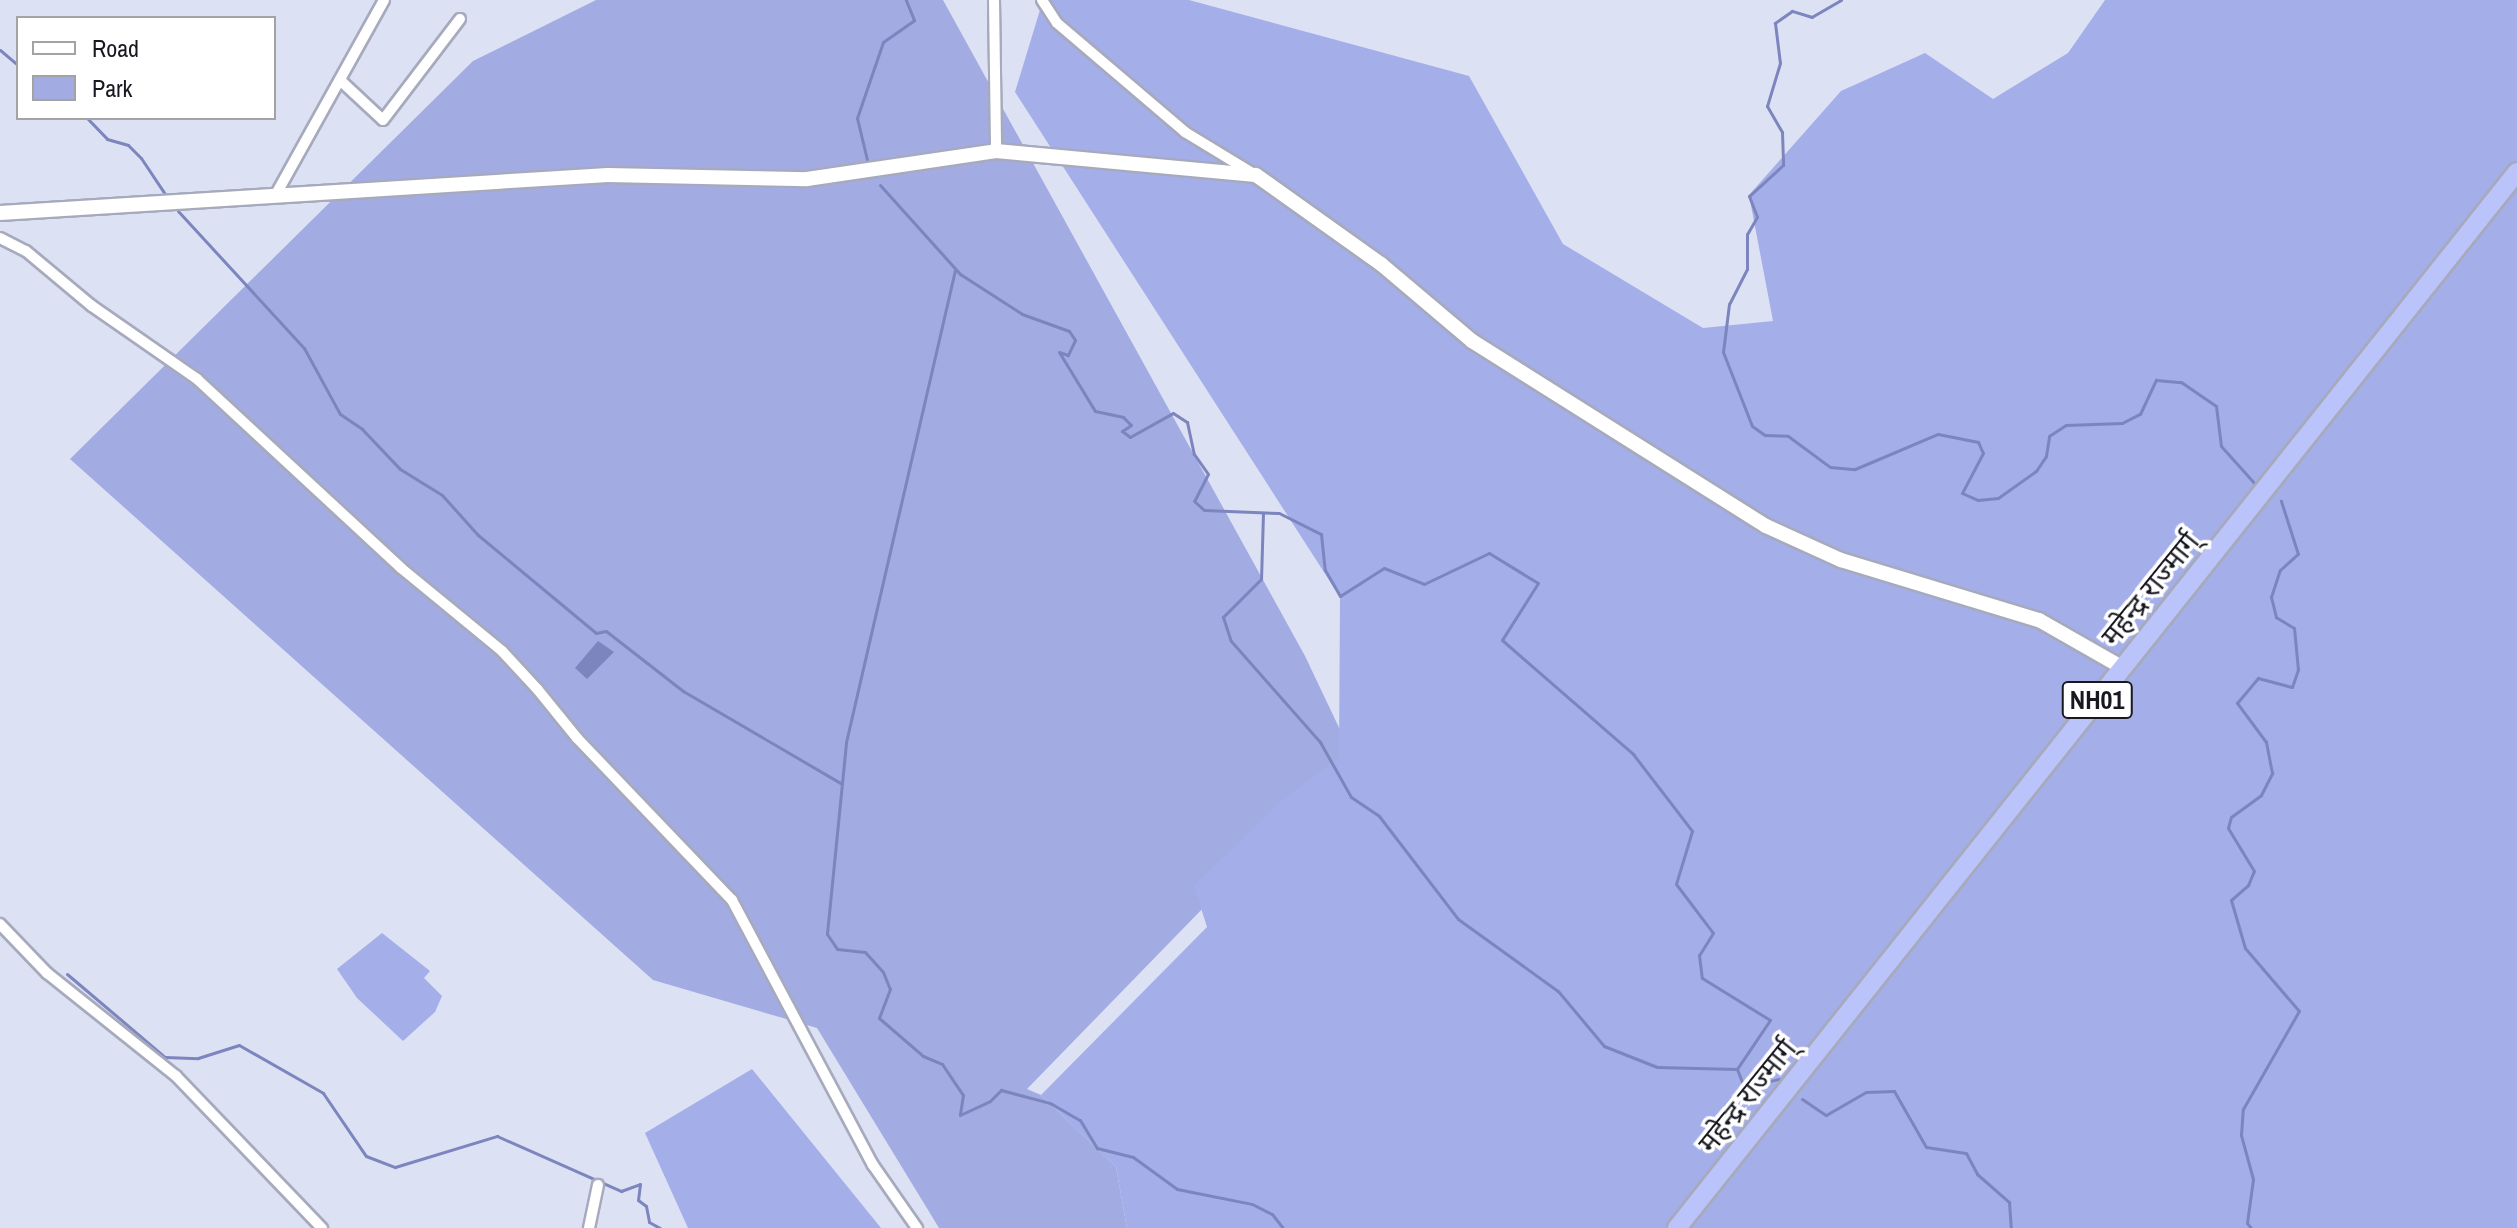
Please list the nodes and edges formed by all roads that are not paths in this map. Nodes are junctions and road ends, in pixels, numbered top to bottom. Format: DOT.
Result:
graph roads {
  1 [pos="384,0"];
  2 [pos="994,0"];
  3 [pos="1042,0"];
  4 [pos="460,19"];
  5 [pos="341,81"];
  6 [pos="996,151"];
  7 [pos="2517,172"];
  8 [pos="1256,175"];
  9 [pos="275,196"];
  10 [pos="0,213"];
  11 [pos="0,238"];
  12 [pos="2123,668"];
  13 [pos="0,924"];
  14 [pos="598,1185"];
  15 [pos="322,1228"];
  16 [pos="589,1228"];
  17 [pos="917,1228"];
  18 [pos="1677,1228"];
  1 -- 5 [label="street"];
  2 -- 6 [label="street"];
  3 -- 8 [label="street"];
  4 -- 5 [label="street"];
  5 -- 9 [label="street"];
  6 -- 8 [label="street"];
  6 -- 9 [label="street"];
  7 -- 12 [label="highway, महेन्द्र राज्मार्ग् / NH01"];
  8 -- 12 [label="street"];
  9 -- 10 [label="street"];
  11 -- 17 [label="street"];
  12 -- 18 [label="highway, महेन्द्र राज्मार्ग् / NH01"];
  13 -- 15 [label="street"];
  14 -- 16 [label="street"];
}
